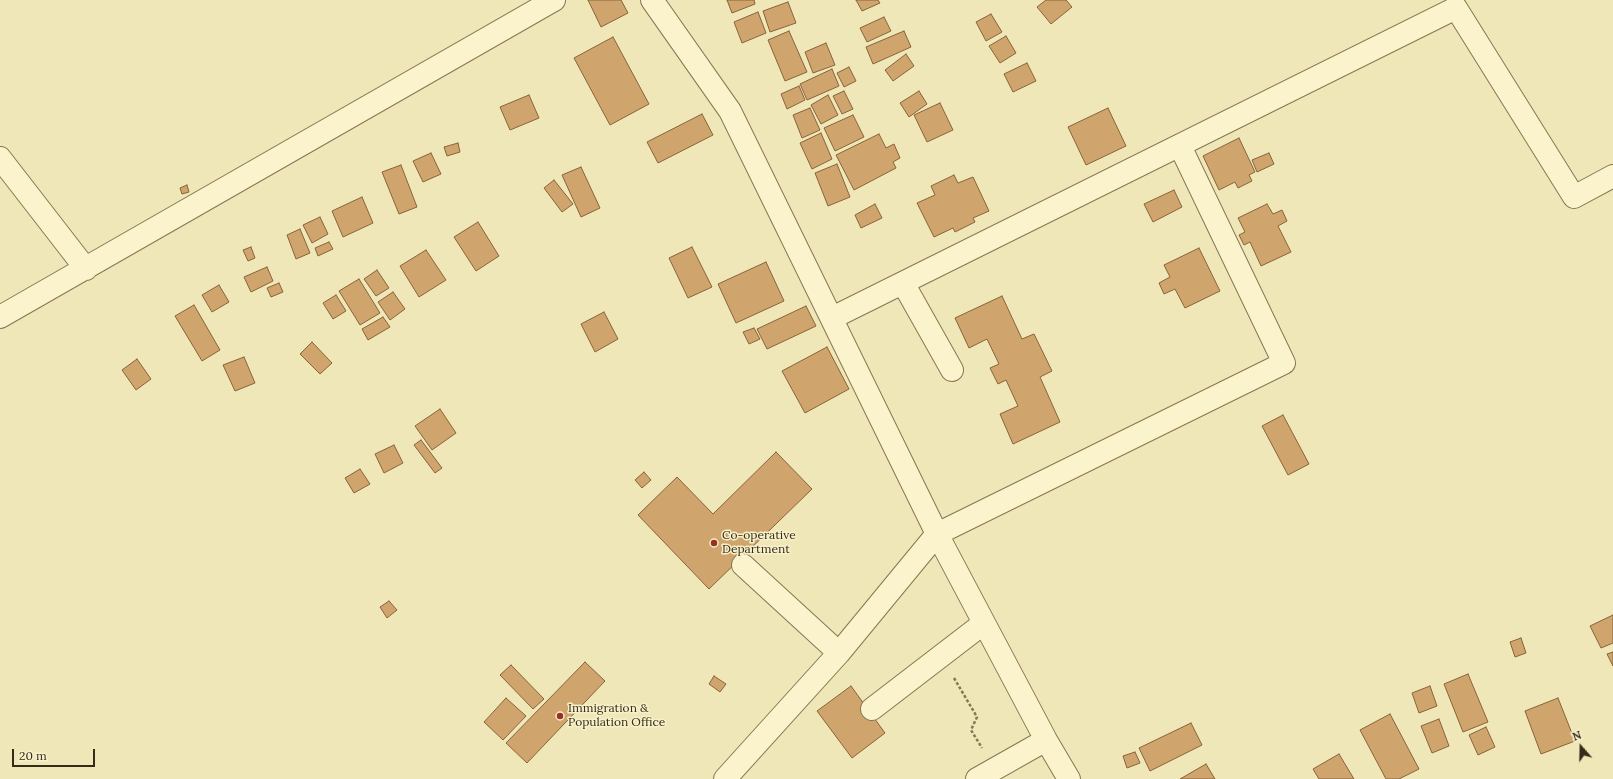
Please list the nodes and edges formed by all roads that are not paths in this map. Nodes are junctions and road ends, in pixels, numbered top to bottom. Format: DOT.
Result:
graph roads {
  1 [pos="554,0"];
  2 [pos="652,0"];
  3 [pos="1180,146"];
  4 [pos="0,158"];
  5 [pos="1613,176"];
  6 [pos="86,268"];
  7 [pos="903,283"];
  8 [pos="0,317"];
  9 [pos="832,318"];
  10 [pos="952,370"];
  11 [pos="937,534"];
  12 [pos="743,565"];
  13 [pos="984,623"];
  14 [pos="838,653"];
  15 [pos="872,709"];
  16 [pos="1046,740"];
  17 [pos="986,774"];
  18 [pos="725,779"];
  19 [pos="1069,779"];
  1 -- 6 [label="street"];
  2 -- 9 [label="street"];
  3 -- 5 [label="street"];
  3 -- 7 [label="street"];
  3 -- 11 [label="street"];
  4 -- 6 [label="street"];
  6 -- 8 [label="street"];
  7 -- 9 [label="street"];
  7 -- 10 [label="street"];
  9 -- 11 [label="street"];
  11 -- 13 [label="street"];
  11 -- 14 [label="street"];
  12 -- 14 [label="street"];
  13 -- 15 [label="street"];
  13 -- 16 [label="street"];
  14 -- 18 [label="street"];
  16 -- 17 [label="street"];
  16 -- 19 [label="street"];
}
